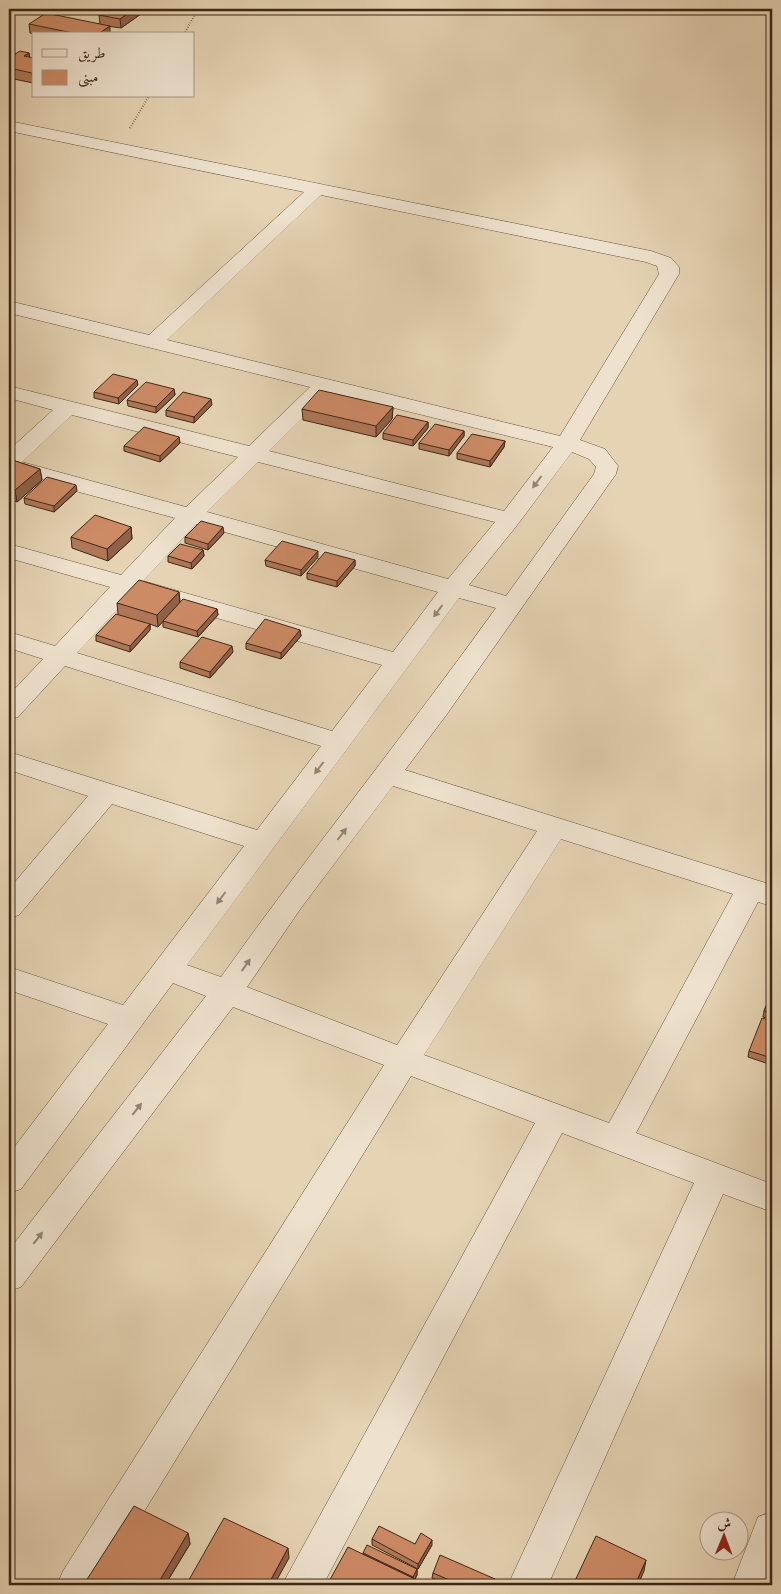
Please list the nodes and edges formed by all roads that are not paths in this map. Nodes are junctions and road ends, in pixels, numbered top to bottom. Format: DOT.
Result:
graph roads {
  1 [pos="9,126"];
  2 [pos="317,189"];
  3 [pos="9,307"];
  4 [pos="153,342"];
  5 [pos="325,384"];
  6 [pos="9,392"];
  7 [pos="68,407"];
  8 [pos="566,443"];
  9 [pos="253,454"];
  10 [pos="9,462"];
  11 [pos="9,466"];
  12 [pos="191,515"];
  13 [pos="510,519"];
  14 [pos="9,551"];
  15 [pos="127,584"];
  16 [pos="454,588"];
  17 [pos="512,605"];
  18 [pos="9,640"];
  19 [pos="62,656"];
  20 [pos="400,662"];
  21 [pos="9,711"];
  22 [pos="338,742"];
  23 [pos="9,761"];
  24 [pos="387,774"];
  25 [pos="107,792"];
  26 [pos="554,827"];
  27 [pos="264,842"];
  28 [pos="761,893"];
  29 [pos="9,908"];
  30 [pos="167,969"];
  31 [pos="9,978"];
  32 [pos="227,992"];
  33 [pos="130,1020"];
  34 [pos="404,1060"];
  35 [pos="556,1116"];
  36 [pos="617,1139"];
  37 [pos="714,1176"];
  38 [pos="9,1179"];
  39 [pos="772,1198"];
  40 [pos="9,1276"];
  41 [pos="772,1530"];
  42 [pos="77,1585"];
  43 [pos="302,1585"];
  44 [pos="528,1585"];
  45 [pos="752,1585"];
  1 -- 2 [label="street"];
  2 -- 4 [label="street"];
  2 -- 8 [label="street"];
  3 -- 4 [label="street"];
  4 -- 5 [label="street"];
  5 -- 8 [label="street"];
  5 -- 9 [label="street"];
  6 -- 7 [label="street"];
  7 -- 9 [label="street"];
  7 -- 10 [label="street"];
  8 -- 13 [label="street, one-way"];
  8 -- 17 [label="street"];
  9 -- 12 [label="street"];
  9 -- 13 [label="street"];
  11 -- 12 [label="street"];
  12 -- 15 [label="street"];
  12 -- 16 [label="street"];
  13 -- 16 [label="street"];
  14 -- 15 [label="street"];
  15 -- 19 [label="street"];
  15 -- 20 [label="street"];
  16 -- 17 [label="street"];
  16 -- 20 [label="street, one-way"];
  17 -- 24 [label="street"];
  18 -- 19 [label="street"];
  19 -- 21 [label="street"];
  19 -- 22 [label="street"];
  20 -- 22 [label="street"];
  22 -- 27 [label="street, one-way"];
  23 -- 25 [label="street"];
  24 -- 26 [label="street"];
  32 -- 24 [label="street, one-way"];
  25 -- 27 [label="street"];
  25 -- 29 [label="street"];
  26 -- 28 [label="street"];
  26 -- 34 [label="street"];
  27 -- 30 [label="street, one-way"];
  28 -- 36 [label="street"];
  30 -- 32 [label="street"];
  30 -- 33 [label="street"];
  31 -- 33 [label="street"];
  32 -- 34 [label="street"];
  40 -- 32 [label="street, one-way"];
  33 -- 38 [label="street"];
  34 -- 35 [label="street"];
  34 -- 42 [label="street"];
  35 -- 36 [label="street"];
  35 -- 43 [label="street"];
  36 -- 37 [label="street"];
  37 -- 39 [label="street"];
  37 -- 44 [label="street"];
  41 -- 45 [label="street"];
}
